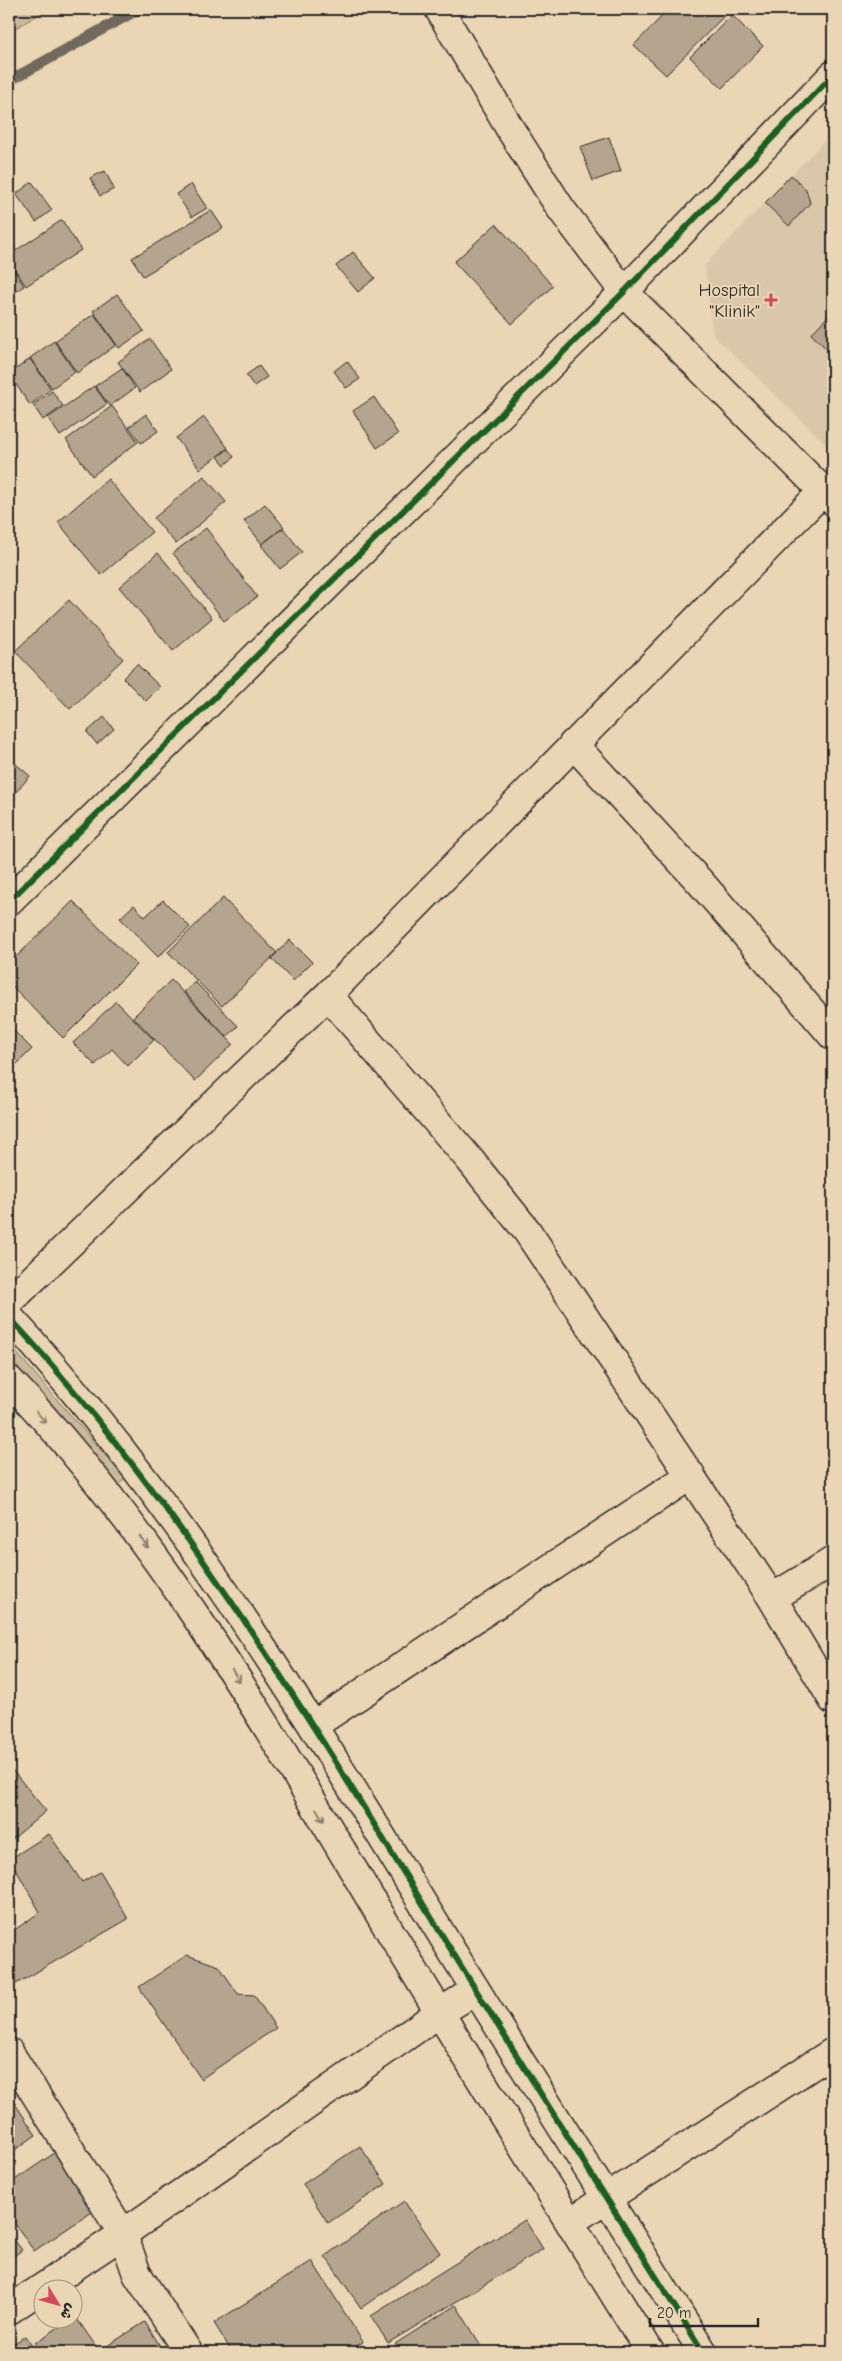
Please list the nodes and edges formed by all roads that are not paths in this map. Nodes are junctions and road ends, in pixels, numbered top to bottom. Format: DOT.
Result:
graph roads {
  1 [pos="439,9"];
  2 [pos="833,76"];
  3 [pos="624,292"];
  4 [pos="828,496"];
  5 [pos="573,744"];
  6 [pos="9,901"];
  7 [pos="328,994"];
  8 [pos="833,1036"];
  9 [pos="9,1302"];
  10 [pos="9,1317"];
  11 [pos="9,1380"];
  12 [pos="691,1474"];
  13 [pos="833,1560"];
  14 [pos="772,1598"];
  15 [pos="833,1700"];
  16 [pos="314,1725"];
  17 [pos="476,1990"];
  18 [pos="439,2013"];
  19 [pos="9,2052"];
  20 [pos="833,2052"];
  21 [pos="607,2198"];
  22 [pos="570,2222"];
  23 [pos="123,2234"];
  24 [pos="9,2310"];
  25 [pos="188,2352"];
  26 [pos="650,2352"];
  27 [pos="703,2352"];
  1 -- 3 [label="street"];
  2 -- 3 [label="street"];
  3 -- 4 [label="street"];
  3 -- 6 [label="street"];
  4 -- 5 [label="street"];
  5 -- 7 [label="street"];
  5 -- 8 [label="street"];
  7 -- 9 [label="street"];
  7 -- 12 [label="street"];
  10 -- 16 [label="street"];
  11 -- 18 [label="street, one-way"];
  12 -- 14 [label="street"];
  12 -- 16 [label="street"];
  13 -- 14 [label="street"];
  14 -- 15 [label="street"];
  16 -- 17 [label="street"];
  17 -- 18 [label="street"];
  17 -- 21 [label="street"];
  18 -- 22 [label="street"];
  18 -- 23 [label="street"];
  19 -- 23 [label="street"];
  20 -- 21 [label="street"];
  21 -- 22 [label="street"];
  21 -- 27 [label="street"];
  22 -- 26 [label="street"];
  23 -- 24 [label="street"];
  23 -- 25 [label="street"];
}
